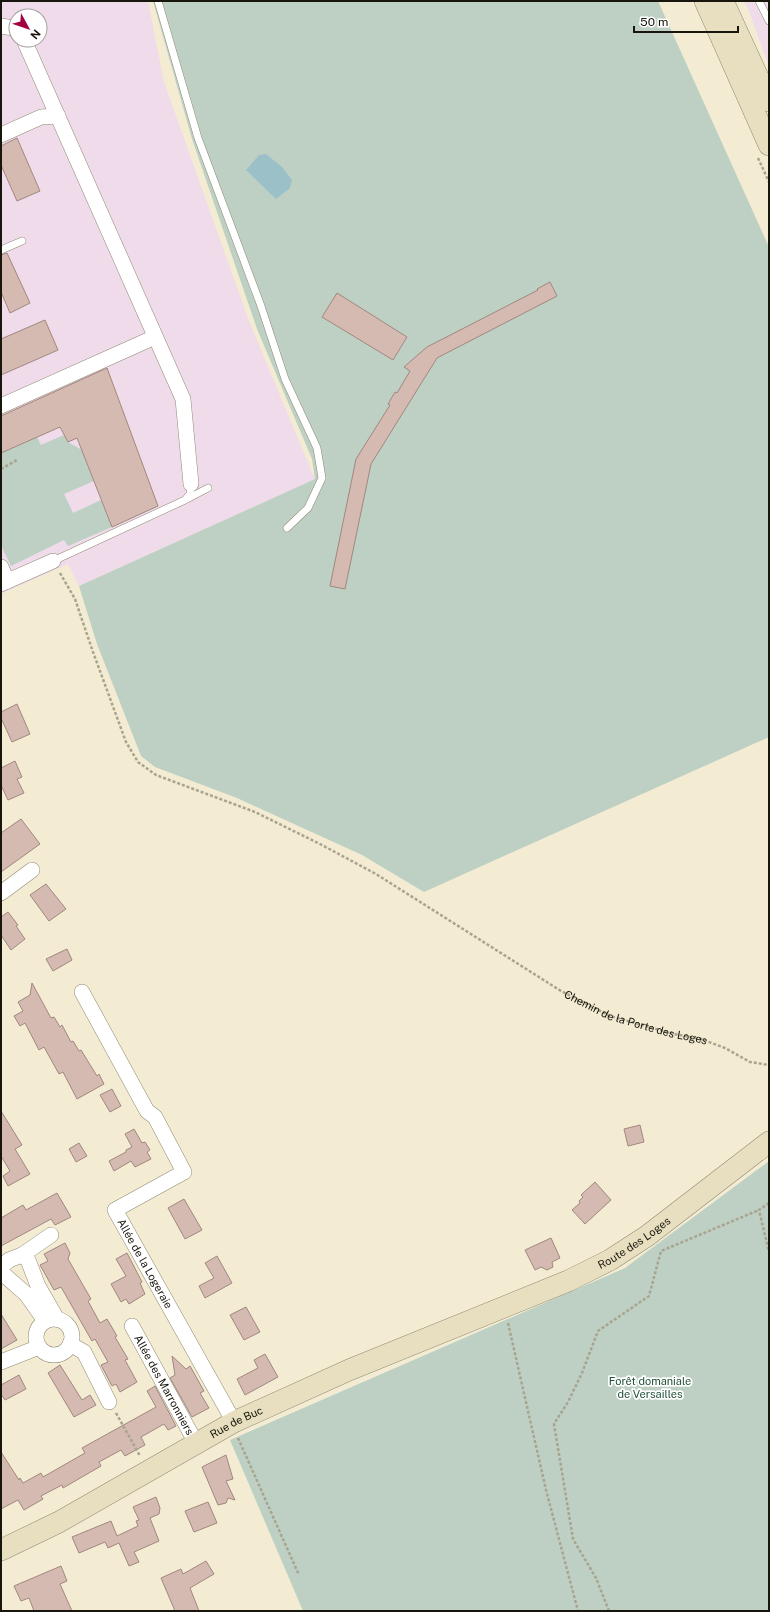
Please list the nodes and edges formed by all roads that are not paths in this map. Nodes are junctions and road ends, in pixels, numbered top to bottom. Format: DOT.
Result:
graph roads {
  1 [pos="158,1"];
  2 [pos="705,1"];
  3 [pos="723,1"];
  4 [pos="759,1"];
  5 [pos="769,21"];
  6 [pos="28,48"];
  7 [pos="769,101"];
  8 [pos="58,116"];
  9 [pos="1,135"];
  10 [pos="769,145"];
  11 [pos="22,241"];
  12 [pos="1,250"];
  13 [pos="155,337"];
  14 [pos="1,406"];
  15 [pos="191,484"];
  16 [pos="208,488"];
  17 [pos="185,500"];
  18 [pos="288,528"];
  19 [pos="53,561"];
  20 [pos="1,567"];
  21 [pos="4,582"];
  22 [pos="32,870"];
  23 [pos="1,893"];
  24 [pos="82,992"];
  25 [pos="769,1142"];
  26 [pos="51,1235"];
  27 [pos="22,1255"];
  28 [pos="1,1267"];
  29 [pos="482,1316"];
  30 [pos="51,1320"];
  31 [pos="132,1326"];
  32 [pos="70,1344"];
  33 [pos="39,1347"];
  34 [pos="1,1362"];
  35 [pos="109,1402"];
  36 [pos="234,1422"];
  37 [pos="196,1443"];
  38 [pos="1,1550"];
  1 -- 18 [label="lane"];
  2 -- 10 [label="street"];
  3 -- 7 [label="street"];
  4 -- 5 [label="lane"];
  6 -- 8 [label="street"];
  8 -- 9 [label="street"];
  8 -- 13 [label="street"];
  11 -- 12 [label="lane"];
  13 -- 14 [label="street"];
  13 -- 15 [label="street"];
  15 -- 17 [label="lane"];
  16 -- 17 [label="lane"];
  17 -- 19 [label="lane"];
  19 -- 21 [label="street"];
  20 -- 21 [label="street"];
  22 -- 23 [label="street"];
  24 -- 36 [label="street, Allée de la Logeraie"];
  25 -- 29 [label="street, Route des Loges"];
  26 -- 27 [label="street"];
  27 -- 28 [label="street"];
  27 -- 30 [label="street"];
  28 -- 30 [label="street"];
  29 -- 36 [label="street, Rue de Buc"];
  30 -- 32 [label="street"];
  30 -- 33 [label="street"];
  31 -- 37 [label="street, Allée des Marronniers"];
  32 -- 33 [label="street"];
  32 -- 35 [label="street"];
  33 -- 34 [label="street"];
  36 -- 37 [label="street, Rue de Buc"];
  37 -- 38 [label="street, Rue de Buc"];
}
